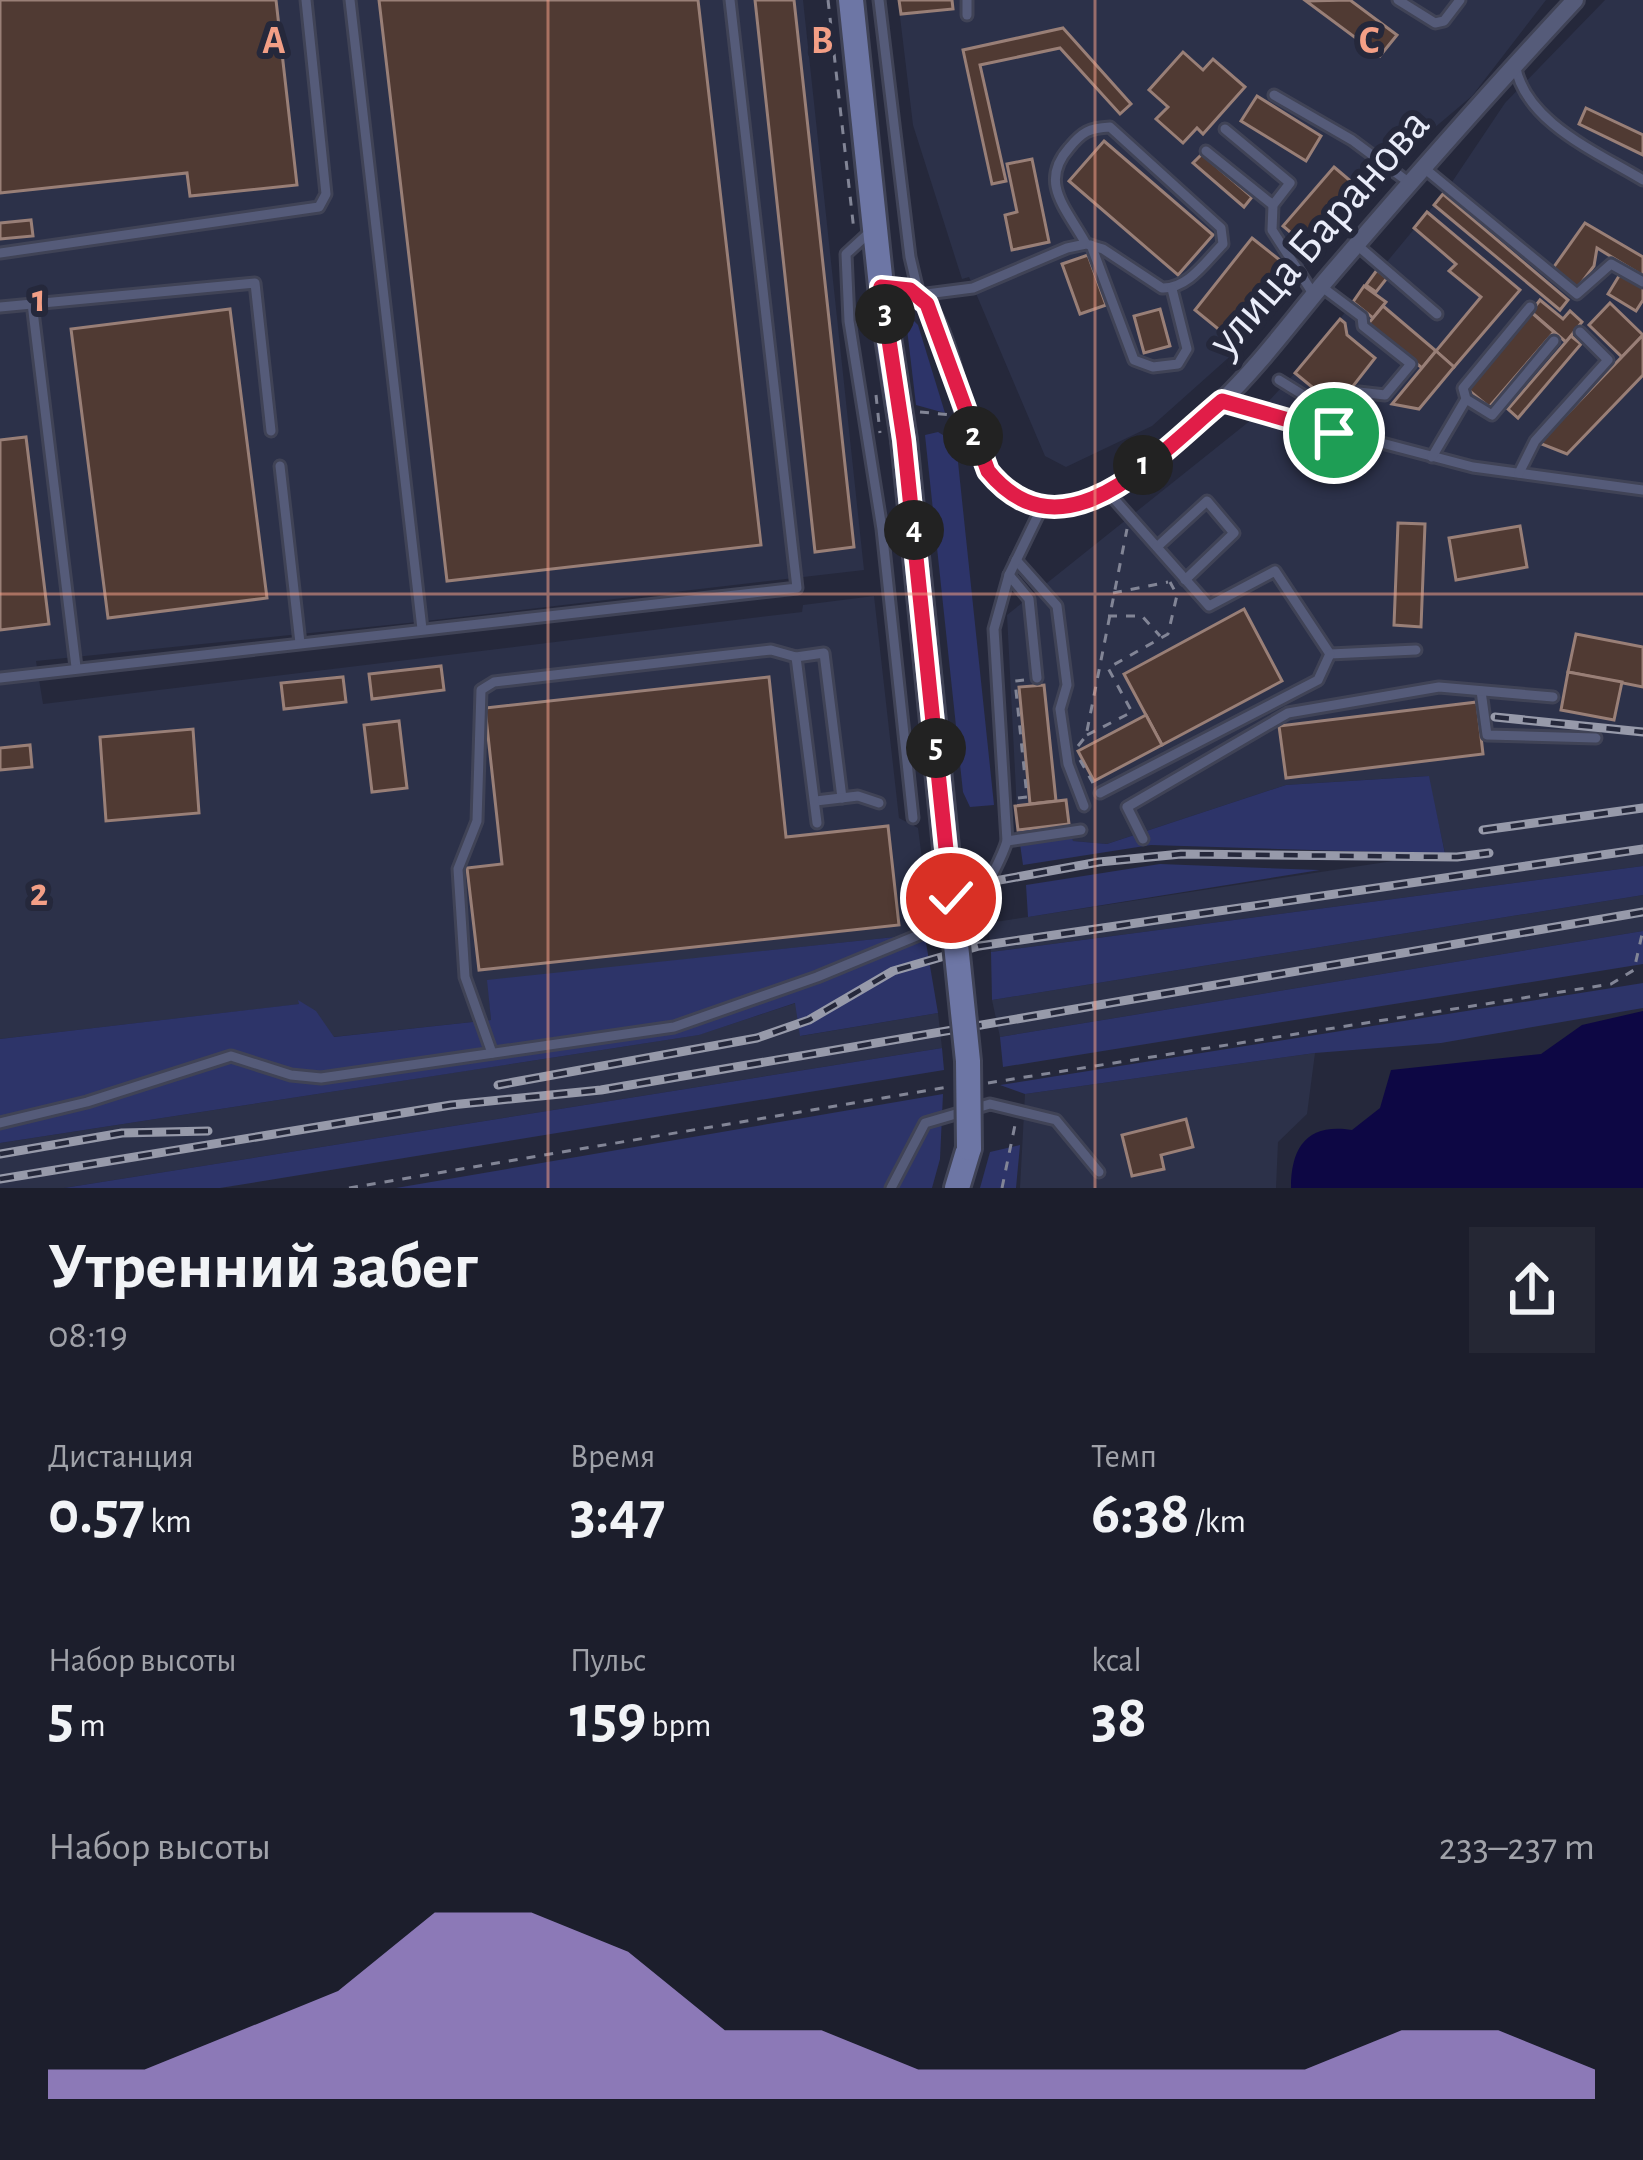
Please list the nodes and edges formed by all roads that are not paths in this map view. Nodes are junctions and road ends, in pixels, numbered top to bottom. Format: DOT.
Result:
graph roads {
  1 [pos="306,0"];
  2 [pos="350,0"];
  3 [pos="730,0"];
  4 [pos="850,0"];
  5 [pos="879,0"];
  6 [pos="967,0"];
  7 [pos="1398,0"];
  8 [pos="1460,0"];
  9 [pos="1575,0"];
  10 [pos="967,15"];
  11 [pos="1515,64"];
  12 [pos="1274,95"];
  13 [pos="1225,129"];
  14 [pos="1206,151"];
  15 [pos="1424,168"];
  16 [pos="1643,180"];
  17 [pos="1411,184"];
  18 [pos="1273,205"];
  19 [pos="875,228"];
  20 [pos="1088,245"];
  21 [pos="1357,245"];
  22 [pos="0,253"];
  23 [pos="1643,282"];
  24 [pos="1172,289"];
  25 [pos="1317,291"];
  26 [pos="920,295"];
  27 [pos="882,296"];
  28 [pos="32,303"];
  29 [pos="0,307"];
  30 [pos="1530,307"];
  31 [pos="1437,314"];
  32 [pos="1580,332"];
  33 [pos="1554,341"];
  34 [pos="1279,380"];
  35 [pos="1359,392"];
  36 [pos="1466,399"];
  37 [pos="1222,401"];
  38 [pos="271,431"];
  39 [pos="1364,440"];
  40 [pos="1432,457"];
  41 [pos="280,466"];
  42 [pos="1519,473"];
  43 [pos="1643,490"];
  44 [pos="1108,492"];
  45 [pos="1042,507"];
  46 [pos="1157,547"];
  47 [pos="1016,560"];
  48 [pos="1009,575"];
  49 [pos="1185,580"];
  50 [pos="422,629"];
  51 [pos="300,643"];
  52 [pos="1416,650"];
  53 [pos="1330,654"];
  54 [pos="796,657"];
  55 [pos="76,668"];
  56 [pos="0,677"];
  57 [pos="1037,678"];
  58 [pos="1481,691"];
  59 [pos="1553,697"];
  60 [pos="1596,737"];
  61 [pos="1100,793"];
  62 [pos="842,798"];
  63 [pos="816,801"];
  64 [pos="879,803"];
  65 [pos="1084,806"];
  66 [pos="913,818"];
  67 [pos="817,823"];
  68 [pos="1082,830"];
  69 [pos="1143,839"];
  70 [pos="1007,841"];
  71 [pos="980,903"];
  72 [pos="926,932"];
  73 [pos="492,1053"];
  74 [pos="0,1123"];
  75 [pos="961,1149"];
  76 [pos="1099,1172"];
  77 [pos="891,1188"];
  78 [pos="940,1188"];
  79 [pos="957,1188"];
  1 -- 22 [label="lane"];
  2 -- 50 [label="lane"];
  3 -- 50 [label="lane"];
  4 -- 19 [label="main road"];
  5 -- 26 [label="lane"];
  6 -- 10 [label="lane"];
  7 -- 8 [label="lane"];
  9 -- 11 [label="street, улица Баранова"];
  11 -- 15 [label="street, улица Баранова"];
  11 -- 16 [label="lane"];
  12 -- 17 [label="lane"];
  13 -- 18 [label="lane"];
  14 -- 18 [label="lane"];
  15 -- 17 [label="street, улица Баранова"];
  15 -- 23 [label="lane"];
  17 -- 21 [label="street, улица Баранова"];
  18 -- 25 [label="lane"];
  19 -- 27 [label="main road"];
  19 -- 66 [label="lane"];
  20 -- 24 [label="lane"];
  20 -- 24 [label="lane"];
  20 -- 24 [label="lane"];
  20 -- 26 [label="lane"];
  21 -- 25 [label="street, улица Баранова"];
  21 -- 31 [label="lane"];
  25 -- 35 [label="lane"];
  25 -- 37 [label="street, улица Баранова"];
  26 -- 27 [label="street"];
  26 -- 45 [label="street"];
  27 -- 75 [label="main road, bridge"];
  28 -- 29 [label="lane"];
  28 -- 38 [label="lane"];
  28 -- 55 [label="lane"];
  30 -- 36 [label="lane"];
  32 -- 42 [label="lane"];
  33 -- 36 [label="lane"];
  34 -- 39 [label="lane"];
  36 -- 40 [label="lane"];
  37 -- 39 [label="lane"];
  37 -- 44 [label="street, улица Баранова"];
  39 -- 40 [label="lane"];
  40 -- 42 [label="lane"];
  41 -- 51 [label="lane"];
  42 -- 43 [label="lane"];
  44 -- 45 [label="street, улица Баранова"];
  44 -- 46 [label="lane"];
  45 -- 47 [label="lane"];
  46 -- 49 [label="lane"];
  46 -- 49 [label="lane"];
  47 -- 48 [label="lane"];
  47 -- 65 [label="lane"];
  48 -- 57 [label="lane"];
  48 -- 70 [label="lane"];
  49 -- 53 [label="lane"];
  50 -- 51 [label="lane"];
  51 -- 55 [label="lane"];
  52 -- 53 [label="lane"];
  53 -- 61 [label="lane"];
  54 -- 62 [label="lane"];
  54 -- 63 [label="lane"];
  54 -- 73 [label="lane"];
  55 -- 56 [label="lane"];
  58 -- 59 [label="lane"];
  58 -- 60 [label="lane"];
  58 -- 69 [label="lane"];
  62 -- 63 [label="lane"];
  62 -- 64 [label="lane"];
  63 -- 67 [label="lane"];
  68 -- 70 [label="lane"];
  70 -- 71 [label="lane"];
  72 -- 73 [label="lane"];
  73 -- 74 [label="lane"];
  75 -- 78 [label="main road"];
  75 -- 79 [label="main road"];
  76 -- 77 [label="lane"];
}
